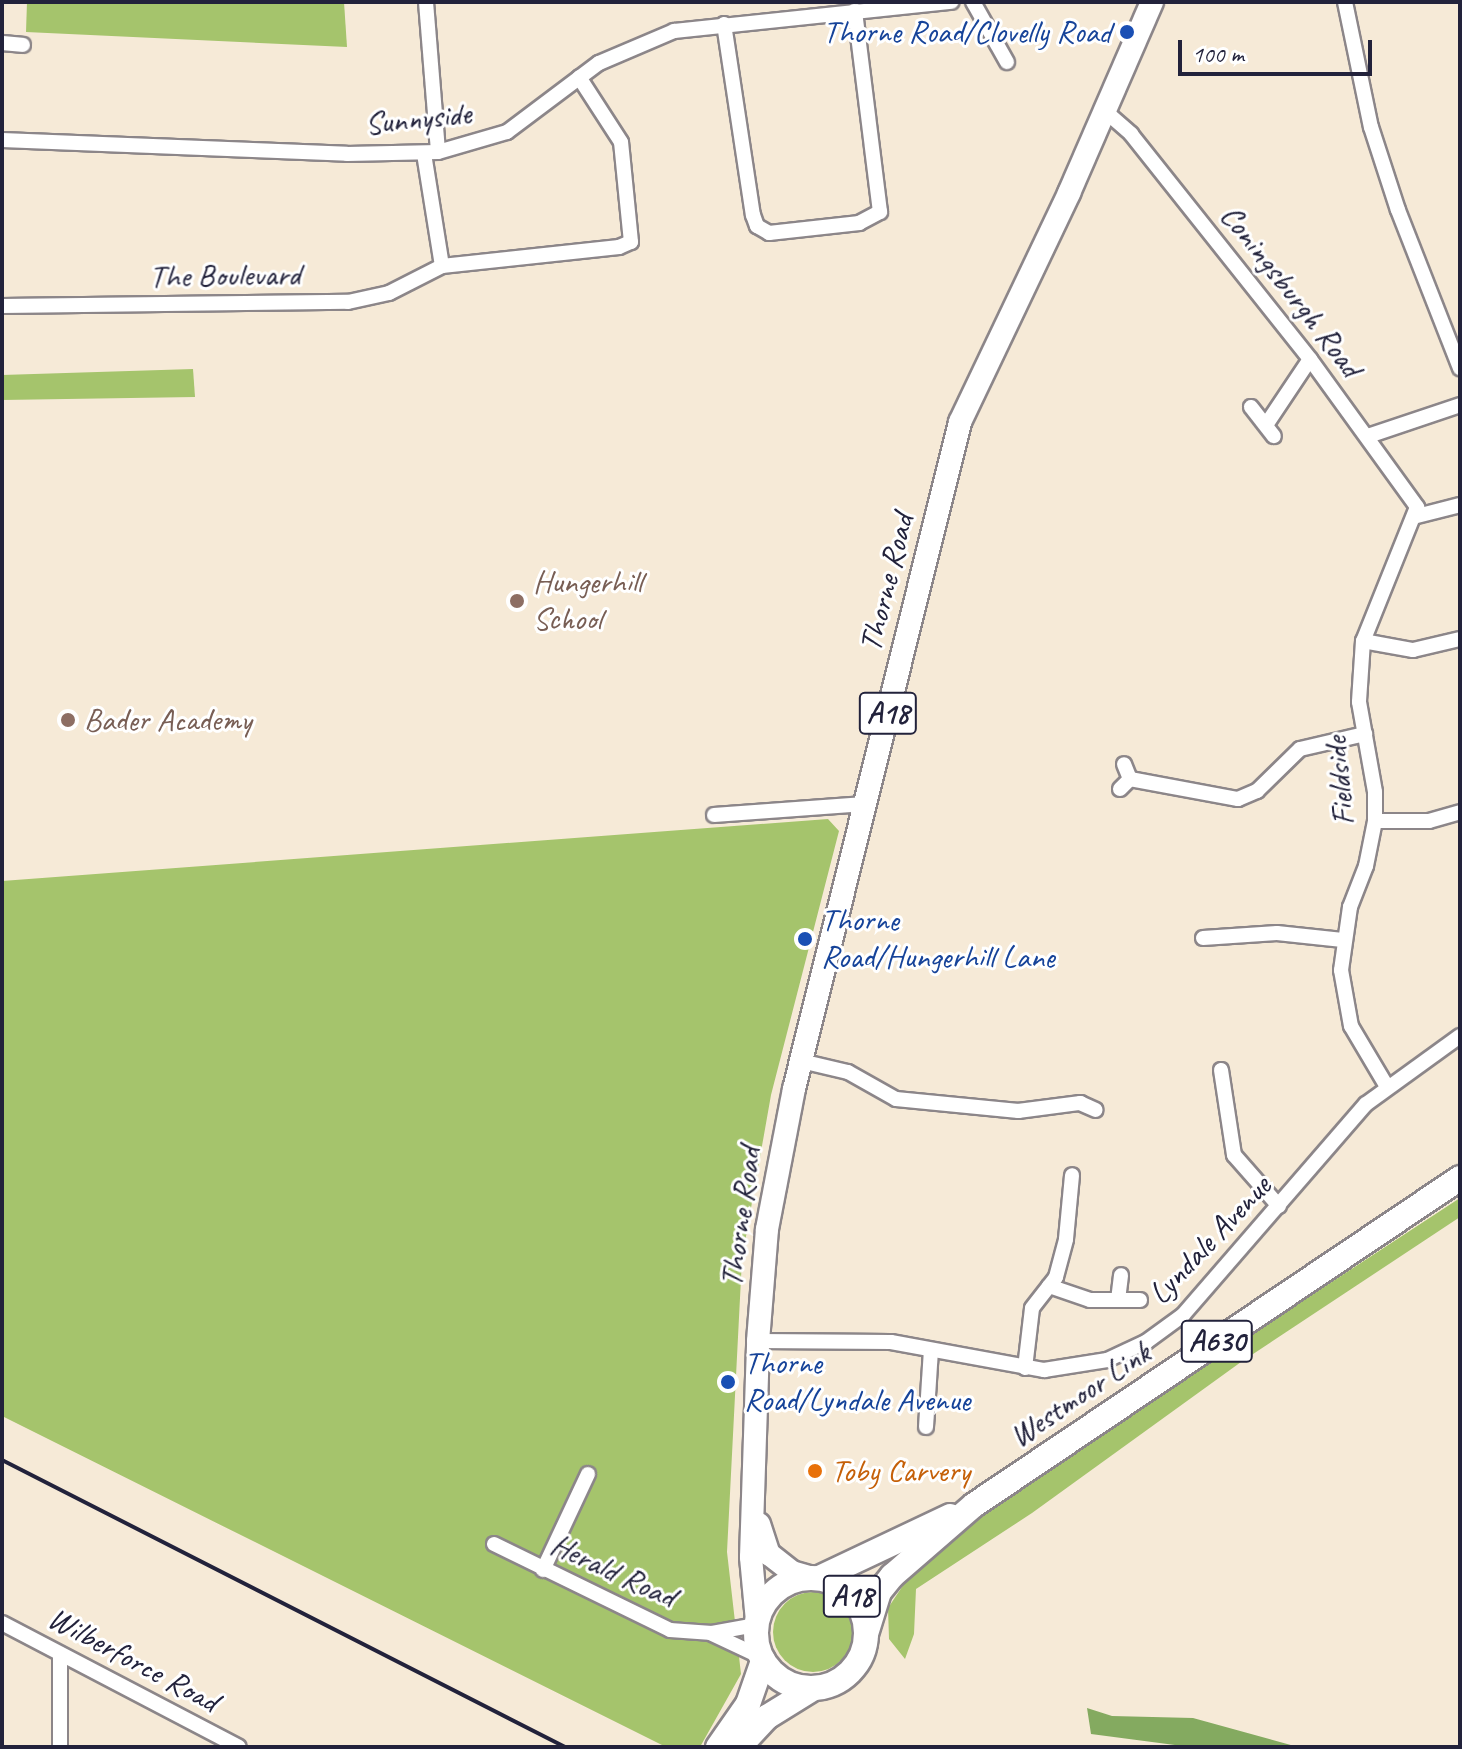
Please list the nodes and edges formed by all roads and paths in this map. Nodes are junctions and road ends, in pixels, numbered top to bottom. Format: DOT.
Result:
graph roads {
  1 [pos="426,2"];
  2 [pos="951,2"];
  3 [pos="973,2"];
  4 [pos="1152,2"];
  5 [pos="1345,2"];
  6 [pos="855,11"];
  7 [pos="724,24"];
  8 [pos="2,43"];
  9 [pos="23,45"];
  10 [pos="1007,62"];
  11 [pos="579,77"];
  12 [pos="1105,111"];
  13 [pos="2,140"];
  14 [pos="431,152"];
  15 [pos="442,266"];
  16 [pos="2,306"];
  17 [pos="1310,359"];
  18 [pos="1460,368"];
  19 [pos="1460,405"];
  20 [pos="1251,407"];
  21 [pos="1368,436"];
  22 [pos="1460,505"];
  23 [pos="1417,516"];
  24 [pos="1460,639"];
  25 [pos="1363,641"];
  26 [pos="1365,734"];
  27 [pos="1124,764"];
  28 [pos="865,804"];
  29 [pos="1460,812"];
  30 [pos="714,815"];
  31 [pos="1375,821"];
  32 [pos="1203,938"];
  33 [pos="1343,940"];
  34 [pos="1460,1036"];
  35 [pos="801,1061"];
  36 [pos="1221,1070"];
  37 [pos="1386,1085"];
  38 [pos="1096,1110"];
  39 [pos="1072,1175"];
  40 [pos="1460,1178"];
  41 [pos="1279,1206"];
  42 [pos="1121,1275"];
  43 [pos="1049,1286"];
  44 [pos="1118,1300"];
  45 [pos="1140,1300"];
  46 [pos="758,1341"];
  47 [pos="931,1350"];
  48 [pos="1025,1368"];
  49 [pos="926,1427"];
  50 [pos="588,1474"];
  51 [pos="753,1496"];
  52 [pos="974,1505"];
  53 [pos="494,1544"];
  54 [pos="543,1570"];
  55 [pos="815,1578"];
  56 [pos="2,1623"];
  57 [pos="756,1623"];
  58 [pos="712,1633"];
  59 [pos="866,1634"];
  60 [pos="60,1654"];
  61 [pos="762,1659"];
  62 [pos="814,1688"];
  63 [pos="60,1747"];
  64 [pos="239,1747"];
  65 [pos="718,1747"];
  66 [pos="739,1747"];
  1 -- 14 [label="street"];
  2 -- 6 [label="street, Sunnyside"];
  3 -- 10 [label="street"];
  4 -- 12 [label="main road, Thorne Road / A18"];
  5 -- 18 [label="street"];
  6 -- 7 [label="street, Sunnyside"];
  6 -- 7 [label="street"];
  7 -- 11 [label="street, Sunnyside"];
  8 -- 9 [label="street"];
  11 -- 14 [label="street, Sunnyside"];
  11 -- 15 [label="street, The Boulevard"];
  12 -- 17 [label="street, Coningsburgh Road"];
  12 -- 28 [label="main road, Thorne Road / A18"];
  13 -- 14 [label="street, Sunnyside"];
  14 -- 15 [label="street"];
  15 -- 16 [label="street, The Boulevard"];
  17 -- 20 [label="street"];
  17 -- 21 [label="street, Coningsburgh Road"];
  19 -- 21 [label="street"];
  21 -- 23 [label="street, Coningsburgh Road"];
  22 -- 23 [label="street"];
  23 -- 25 [label="street, Fieldside"];
  24 -- 25 [label="street"];
  25 -- 26 [label="street, Fieldside"];
  26 -- 27 [label="street"];
  26 -- 31 [label="street, Fieldside"];
  28 -- 30 [label="street"];
  28 -- 35 [label="main road, Thorne Road / A18"];
  29 -- 31 [label="street"];
  31 -- 33 [label="street, Fieldside"];
  32 -- 33 [label="street"];
  33 -- 37 [label="street, Fieldside"];
  34 -- 37 [label="street, Lyndale Avenue"];
  35 -- 38 [label="street"];
  35 -- 46 [label="main road, Thorne Road / A18"];
  36 -- 41 [label="street"];
  37 -- 41 [label="street, Lyndale Avenue"];
  39 -- 43 [label="street"];
  40 -- 52 [label="highway, Westmoor Link / A630"];
  41 -- 48 [label="street, Lyndale Avenue"];
  42 -- 44 [label="street"];
  43 -- 44 [label="street"];
  43 -- 48 [label="street"];
  44 -- 45 [label="street"];
  46 -- 47 [label="street, Lyndale Avenue"];
  46 -- 51 [label="main road, Thorne Road / A18"];
  47 -- 48 [label="street, Lyndale Avenue"];
  47 -- 49 [label="street"];
  50 -- 54 [label="street"];
  51 -- 55 [label="main road, A18"];
  51 -- 57 [label="main road, A18"];
  52 -- 55 [label="highway, Westmoor Link / A630"];
  52 -- 59 [label="highway, Westmoor Link / A630"];
  53 -- 54 [label="street, Herald Road"];
  54 -- 58 [label="street, Herald Road"];
  55 -- 57 [label="highway, A18"];
  55 -- 59 [label="highway, A18"];
  56 -- 60 [label="street, Wilberforce Road"];
  57 -- 58 [label="street, Herald Road"];
  57 -- 61 [label="highway, A18"];
  58 -- 61 [label="street, Herald Road"];
  59 -- 62 [label="highway, A18"];
  60 -- 63 [label="street"];
  60 -- 64 [label="street, Wilberforce Road"];
  61 -- 62 [label="highway"];
  61 -- 65 [label="highway, A18"];
  62 -- 66 [label="highway, A18"];
}
